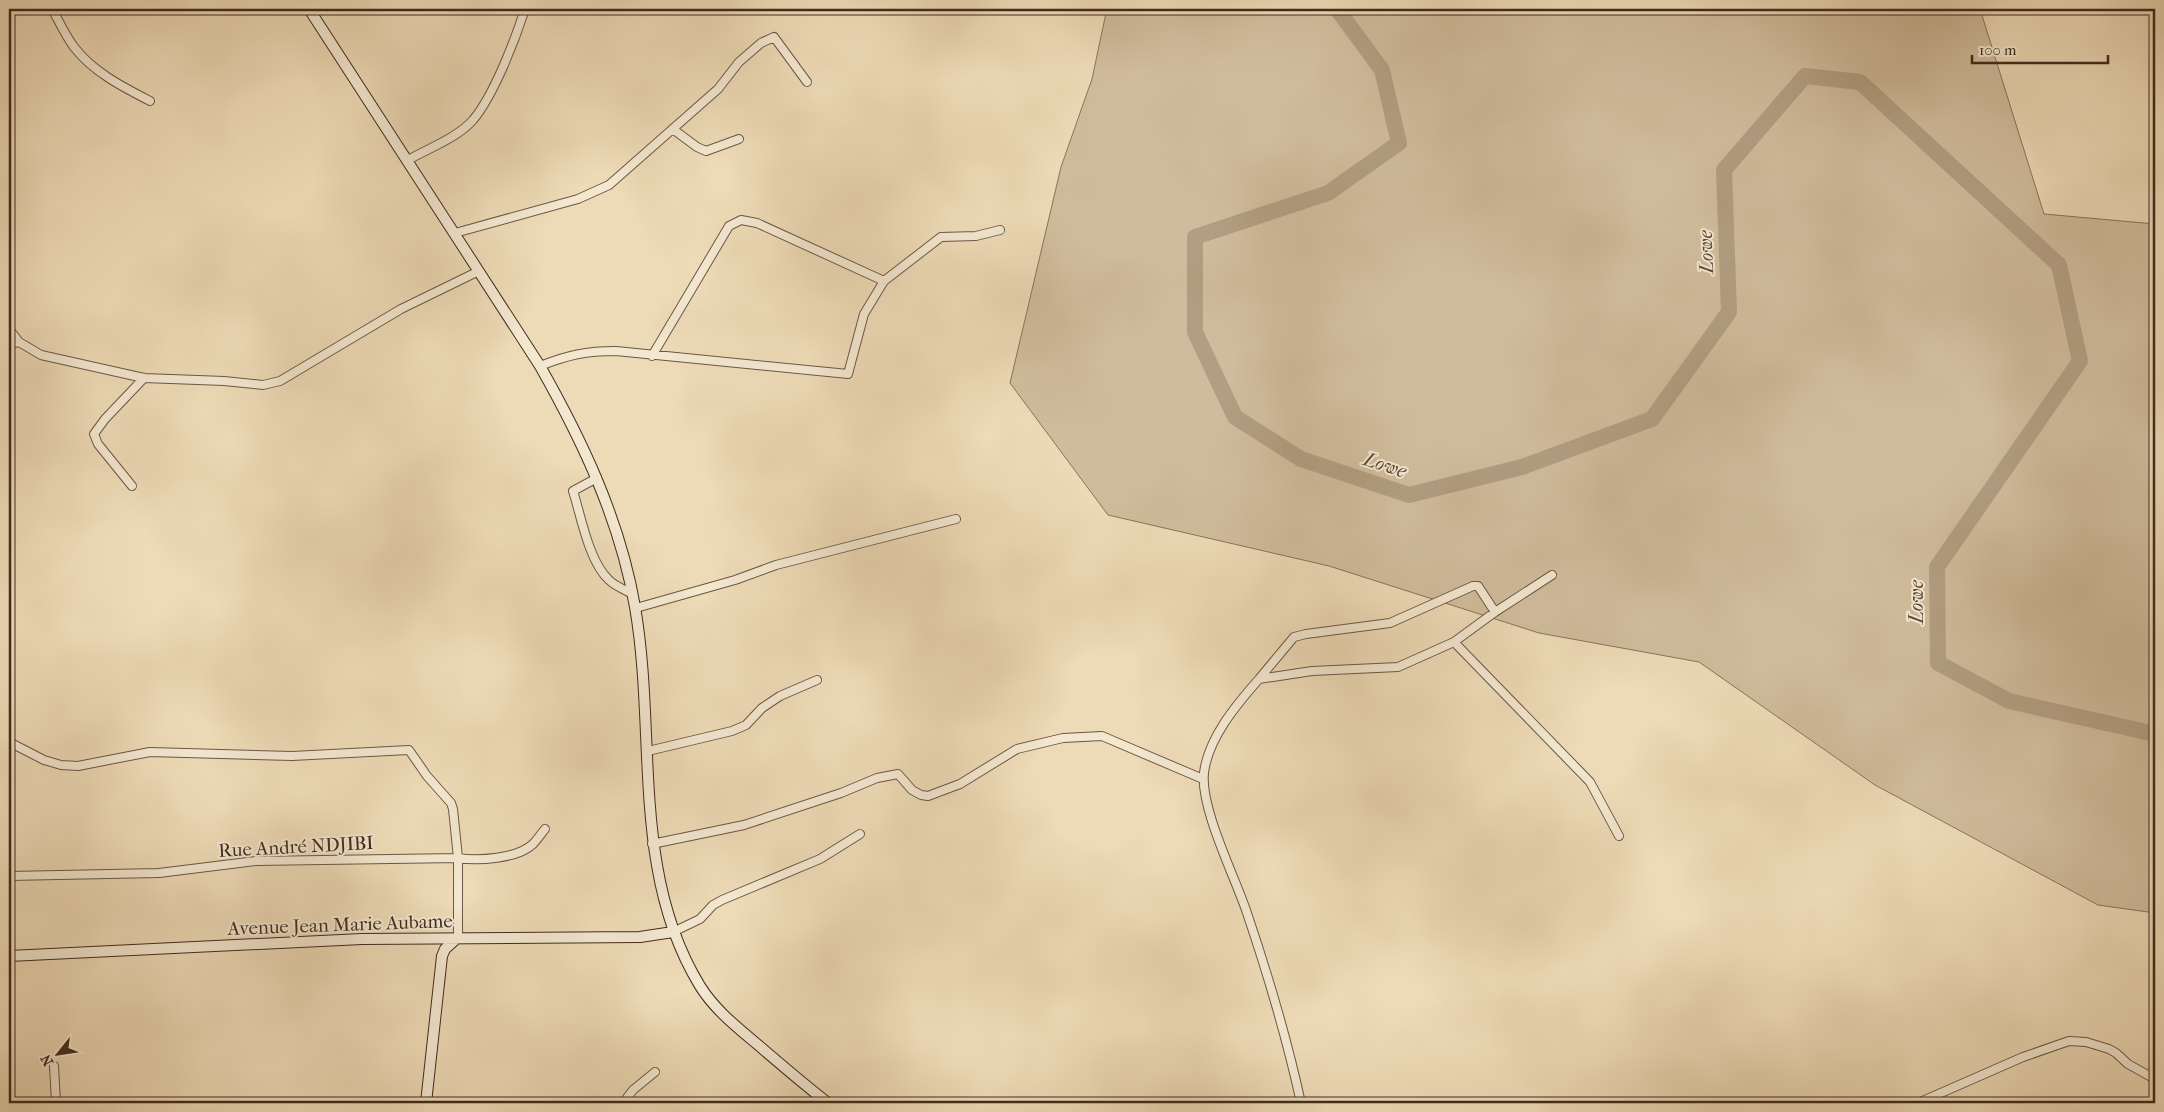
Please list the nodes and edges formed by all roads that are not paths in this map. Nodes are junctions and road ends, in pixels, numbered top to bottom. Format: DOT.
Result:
graph roads {
  1 [pos="52,9"];
  2 [pos="310,9"];
  3 [pos="525,9"];
  4 [pos="806,82"];
  5 [pos="150,101"];
  6 [pos="674,130"];
  7 [pos="739,139"];
  8 [pos="408,160"];
  9 [pos="1000,230"];
  10 [pos="455,233"];
  11 [pos="479,270"];
  12 [pos="884,281"];
  13 [pos="9,330"];
  14 [pos="19,342"];
  15 [pos="9,344"];
  16 [pos="652,356"];
  17 [pos="540,366"];
  18 [pos="144,378"];
  19 [pos="597,478"];
  20 [pos="132,486"];
  21 [pos="956,518"];
  22 [pos="1552,575"];
  23 [pos="633,594"];
  24 [pos="636,608"];
  25 [pos="1495,612"];
  26 [pos="1454,642"];
  27 [pos="1259,679"];
  28 [pos="817,680"];
  29 [pos="9,742"];
  30 [pos="648,751"];
  31 [pos="1203,780"];
  32 [pos="545,829"];
  33 [pos="860,834"];
  34 [pos="1619,836"];
  35 [pos="652,844"];
  36 [pos="458,858"];
  37 [pos="9,876"];
  38 [pos="673,932"];
  39 [pos="427,938"];
  40 [pos="457,939"];
  41 [pos="9,956"];
  42 [pos="442,956"];
  43 [pos="54,1066"];
  44 [pos="655,1072"];
  45 [pos="2155,1082"];
  46 [pos="2155,1097"];
  47 [pos="56,1103"];
  48 [pos="426,1103"];
  49 [pos="623,1103"];
  50 [pos="828,1103"];
  51 [pos="1300,1103"];
  52 [pos="1918,1103"];
  53 [pos="2155,1103"];
  1 -- 5 [label="street"];
  2 -- 8 [label="street"];
  3 -- 8 [label="street"];
  4 -- 6 [label="street"];
  6 -- 7 [label="street"];
  6 -- 10 [label="street"];
  8 -- 10 [label="street"];
  9 -- 12 [label="street"];
  10 -- 11 [label="street"];
  11 -- 17 [label="street"];
  11 -- 18 [label="street"];
  12 -- 16 [label="street"];
  12 -- 16 [label="street"];
  13 -- 14 [label="street"];
  14 -- 15 [label="street"];
  14 -- 18 [label="street"];
  16 -- 17 [label="street"];
  17 -- 19 [label="street"];
  18 -- 20 [label="street"];
  19 -- 23 [label="street"];
  19 -- 23 [label="street"];
  21 -- 24 [label="street"];
  22 -- 25 [label="street"];
  23 -- 24 [label="street"];
  24 -- 30 [label="street"];
  25 -- 26 [label="street"];
  25 -- 27 [label="street"];
  26 -- 27 [label="street"];
  26 -- 34 [label="street"];
  27 -- 31 [label="street"];
  28 -- 30 [label="street"];
  29 -- 36 [label="street"];
  30 -- 35 [label="street"];
  31 -- 35 [label="street"];
  31 -- 51 [label="street"];
  32 -- 36 [label="street, Rue André NDJIBI"];
  33 -- 38 [label="street"];
  35 -- 38 [label="street"];
  36 -- 37 [label="street, Rue André NDJIBI"];
  36 -- 40 [label="street"];
  38 -- 40 [label="street, Avenue Jean Marie Aubame"];
  38 -- 50 [label="street"];
  39 -- 40 [label="street, Avenue Jean Marie Aubame"];
  39 -- 41 [label="street, Avenue Jean Marie Aubame"];
  39 -- 42 [label="street"];
  40 -- 42 [label="street"];
  42 -- 48 [label="street"];
  43 -- 47 [label="street"];
  44 -- 49 [label="street"];
  45 -- 52 [label="street"];
  46 -- 53 [label="street"];
}
